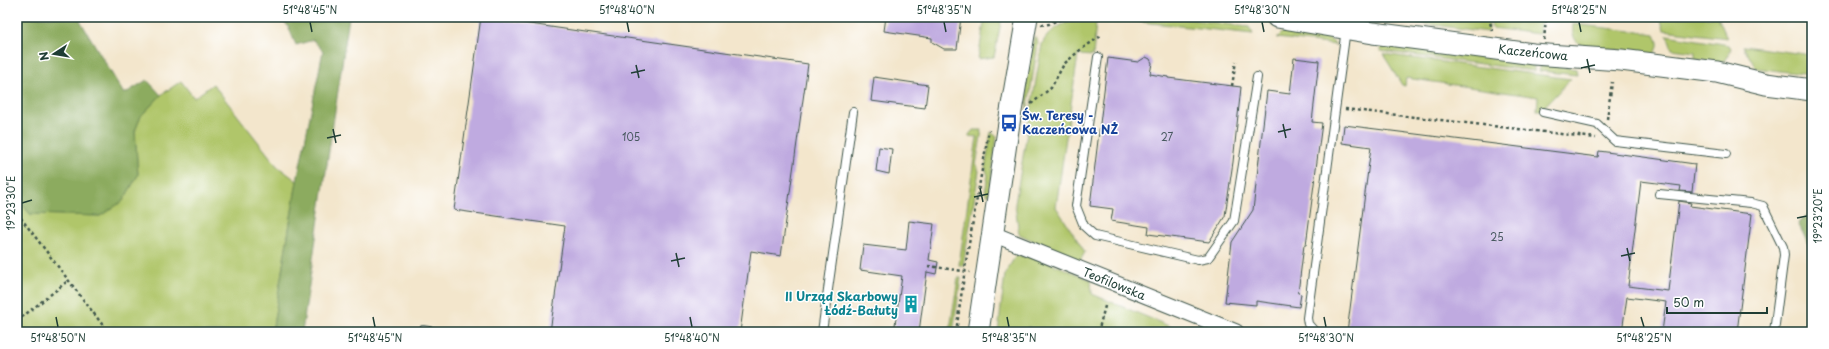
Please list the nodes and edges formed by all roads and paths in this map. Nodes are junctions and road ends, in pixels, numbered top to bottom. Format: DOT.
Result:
graph roads {
  1 [pos="1065,17"];
  2 [pos="1277,17"];
  3 [pos="1489,17"];
  4 [pos="1546,18"];
  5 [pos="1031,21"];
  6 [pos="1346,29"];
  7 [pos="1498,32"];
  8 [pos="1101,36"];
  9 [pos="1536,36"];
  10 [pos="1098,57"];
  11 [pos="1236,61"];
  12 [pos="1257,77"];
  13 [pos="1612,82"];
  14 [pos="1232,86"];
  15 [pos="1812,90"];
  16 [pos="1031,104"];
  17 [pos="1337,108"];
  18 [pos="853,112"];
  19 [pos="1543,112"];
  20 [pos="990,127"];
  21 [pos="1606,131"];
  22 [pos="1726,154"];
  23 [pos="1659,194"];
  24 [pos="17,214"];
  25 [pos="993,234"];
  26 [pos="928,266"];
  27 [pos="965,271"];
  28 [pos="970,272"];
  29 [pos="69,280"];
  30 [pos="1105,306"];
  31 [pos="17,321"];
  32 [pos="108,332"];
  33 [pos="421,332"];
  34 [pos="434,332"];
  35 [pos="822,332"];
  36 [pos="956,332"];
  37 [pos="978,332"];
  38 [pos="1098,332"];
  39 [pos="1236,332"];
  40 [pos="1315,332"];
  41 [pos="1774,332"];
  1 -- 5 [label="path"];
  2 -- 6 [label="street, Kaczeńcowa"];
  3 -- 7 [label="path"];
  4 -- 9 [label="path"];
  5 -- 25 [label="street"];
  6 -- 15 [label="street, Kaczeńcowa"];
  6 -- 17 [label="lane"];
  8 -- 16 [label="path"];
  10 -- 12 [label="lane"];
  11 -- 14 [label="path"];
  13 -- 21 [label="path"];
  17 -- 21 [label="path"];
  17 -- 40 [label="lane"];
  18 -- 35 [label="lane"];
  19 -- 21 [label="lane"];
  20 -- 27 [label="path"];
  21 -- 22 [label="lane"];
  23 -- 41 [label="lane"];
  24 -- 29 [label="path"];
  25 -- 37 [label="street"];
  25 -- 39 [label="street, Teofilowska"];
  26 -- 27 [label="path"];
  27 -- 28 [label="path"];
  27 -- 36 [label="path"];
  29 -- 31 [label="path"];
  29 -- 32 [label="path"];
  30 -- 38 [label="path"];
  33 -- 34 [label="lane"];
}
